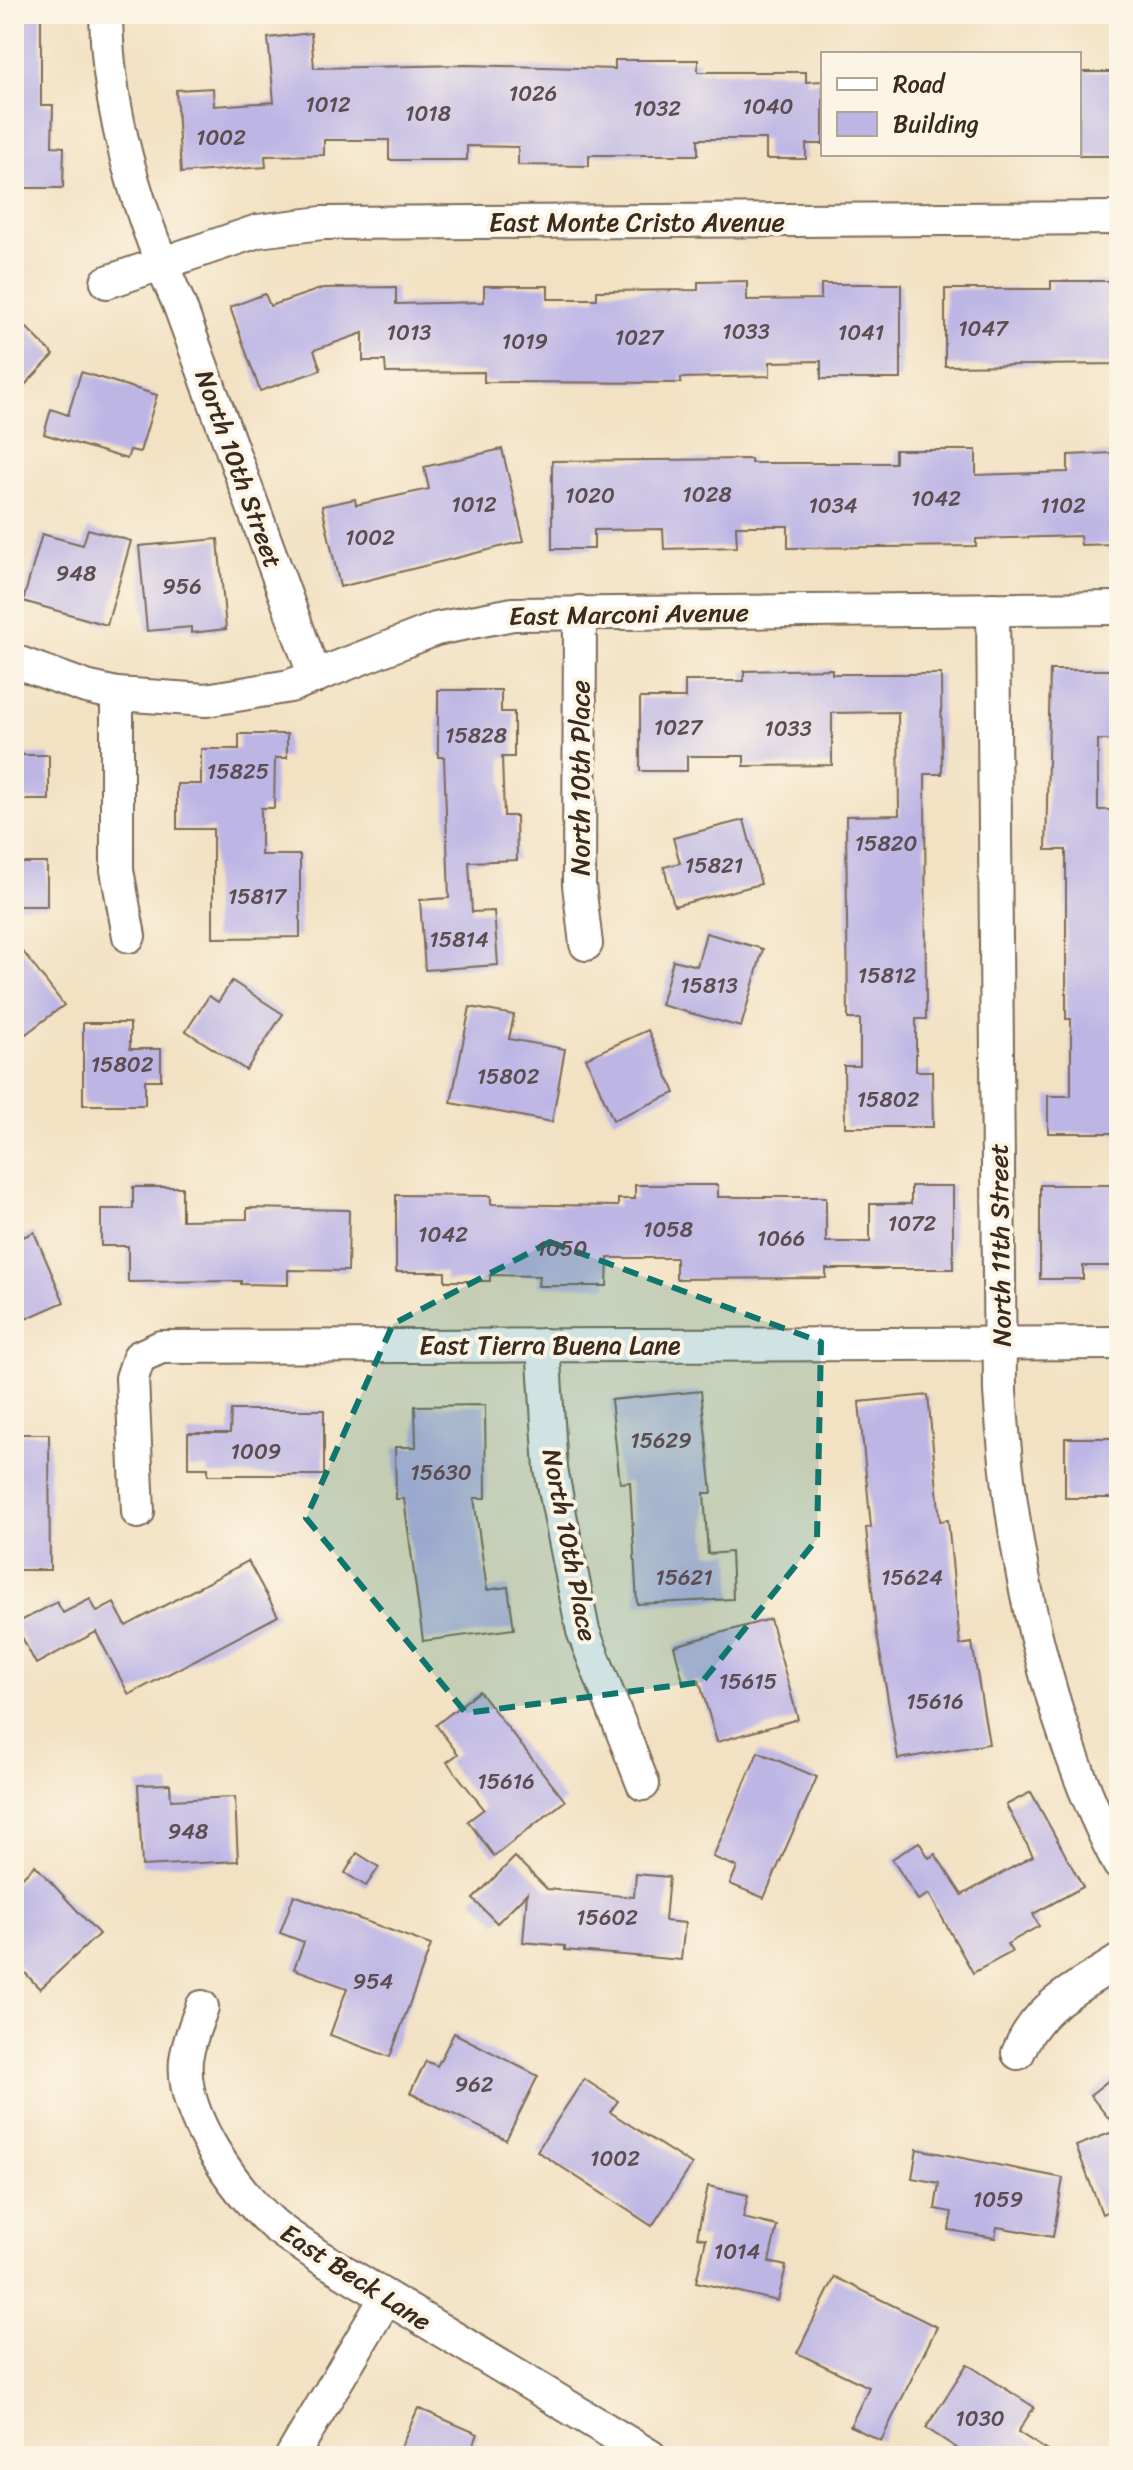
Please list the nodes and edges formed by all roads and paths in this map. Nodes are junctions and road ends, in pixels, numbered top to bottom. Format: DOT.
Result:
graph roads {
  1 [pos="106,14"];
  2 [pos="1119,218"];
  3 [pos="161,263"];
  4 [pos="107,282"];
  5 [pos="1119,608"];
  6 [pos="993,609"];
  7 [pos="580,612"];
  8 [pos="14,661"];
  9 [pos="315,677"];
  10 [pos="117,694"];
  11 [pos="129,936"];
  12 [pos="586,944"];
  13 [pos="1119,1343"];
  14 [pos="1001,1344"];
  15 [pos="543,1345"];
  16 [pos="138,1512"];
  17 [pos="643,1784"];
  18 [pos="1119,1864"];
  19 [pos="1119,1961"];
  20 [pos="202,2007"];
  21 [pos="1018,2053"];
  22 [pos="386,2298"];
  23 [pos="292,2456"];
  24 [pos="650,2456"];
  1 -- 3 [label="street, North 10th Street"];
  2 -- 3 [label="street, East Monte Cristo Avenue"];
  3 -- 4 [label="street"];
  3 -- 9 [label="street, North 10th Street"];
  5 -- 6 [label="street, East Marconi Avenue"];
  6 -- 7 [label="street, East Marconi Avenue"];
  6 -- 14 [label="street, North 11th Street"];
  7 -- 9 [label="street, East Marconi Avenue"];
  7 -- 12 [label="street, North 10th Place"];
  8 -- 10 [label="street, East Marconi Avenue"];
  9 -- 10 [label="street, East Marconi Avenue"];
  10 -- 11 [label="street"];
  13 -- 14 [label="street, East Tierra Buena Lane"];
  14 -- 15 [label="street, East Tierra Buena Lane"];
  14 -- 18 [label="street, North 11th Street"];
  15 -- 16 [label="street, East Tierra Buena Lane"];
  15 -- 17 [label="street, North 10th Place"];
  19 -- 21 [label="street"];
  20 -- 22 [label="street, East Beck Lane"];
  22 -- 23 [label="street"];
  22 -- 24 [label="street, East Beck Lane"];
}
